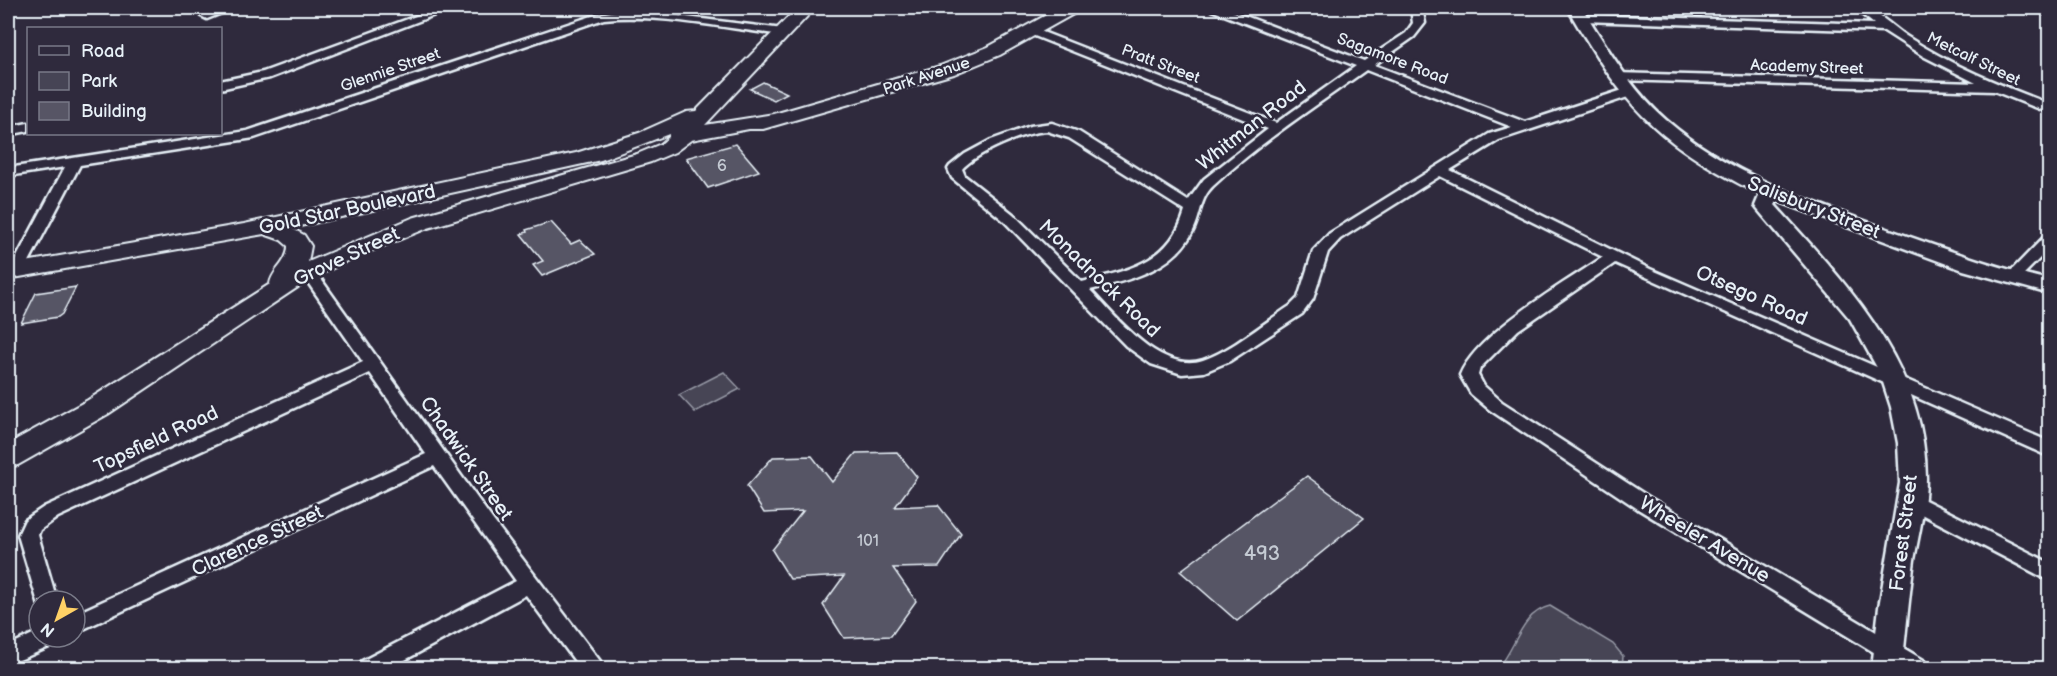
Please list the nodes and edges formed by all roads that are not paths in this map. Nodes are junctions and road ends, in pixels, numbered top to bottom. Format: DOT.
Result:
graph roads {
  1 [pos="228,8"];
  2 [pos="447,8"];
  3 [pos="806,8"];
  4 [pos="1071,8"];
  5 [pos="1215,8"];
  6 [pos="1417,8"];
  7 [pos="1860,8"];
  8 [pos="2038,8"];
  9 [pos="1579,13"];
  10 [pos="2049,13"];
  11 [pos="207,16"];
  12 [pos="1884,28"];
  13 [pos="1031,31"];
  14 [pos="783,32"];
  15 [pos="1365,66"];
  16 [pos="1619,76"];
  17 [pos="222,85"];
  18 [pos="1995,87"];
  19 [pos="1630,92"];
  20 [pos="707,110"];
  21 [pos="2049,110"];
  22 [pos="772,119"];
  23 [pos="27,127"];
  24 [pos="1525,127"];
  25 [pos="1278,128"];
  26 [pos="8,131"];
  27 [pos="684,135"];
  28 [pos="644,158"];
  29 [pos="75,162"];
  30 [pos="564,162"];
  31 [pos="1441,171"];
  32 [pos="8,172"];
  33 [pos="1770,192"];
  34 [pos="388,201"];
  35 [pos="1193,210"];
  36 [pos="265,227"];
  37 [pos="391,234"];
  38 [pos="2049,239"];
  39 [pos="1614,257"];
  40 [pos="13,271"];
  41 [pos="308,272"];
  42 [pos="2012,278"];
  43 [pos="2049,287"];
  44 [pos="1079,288"];
  45 [pos="266,297"];
  46 [pos="374,364"];
  47 [pos="1898,385"];
  48 [pos="2049,450"];
  49 [pos="438,456"];
  50 [pos="8,457"];
  51 [pos="1911,500"];
  52 [pos="2049,573"];
  53 [pos="529,584"];
  54 [pos="44,589"];
  55 [pos="87,618"];
  56 [pos="27,647"];
  57 [pos="8,656"];
  58 [pos="1888,659"];
  59 [pos="370,669"];
  60 [pos="592,669"];
  61 [pos="1917,669"];
  1 -- 11 [label="street"];
  2 -- 17 [label="street"];
  3 -- 14 [label="main road, Grove Street"];
  4 -- 13 [label="main road, Park Avenue"];
  5 -- 15 [label="street, Sagamore Road"];
  6 -- 15 [label="street, Whitman Road"];
  7 -- 12 [label="street, Metcalf Street"];
  8 -- 10 [label="street"];
  9 -- 12 [label="street"];
  9 -- 16 [label="main road, Salisbury Street"];
  12 -- 18 [label="street, Metcalf Street"];
  13 -- 22 [label="main road, Park Avenue"];
  13 -- 25 [label="street, Pratt Street"];
  14 -- 20 [label="main road, Grove Street"];
  14 -- 29 [label="street, Glennie Street"];
  15 -- 24 [label="street, Sagamore Road"];
  15 -- 25 [label="street, Whitman Road"];
  16 -- 18 [label="street, Academy Street"];
  16 -- 19 [label="main road, Salisbury Street"];
  18 -- 21 [label="street, Metcalf Street"];
  19 -- 24 [label="street, Monadnock Road"];
  19 -- 33 [label="main road, Salisbury Street"];
  20 -- 27 [label="main road, Grove Street"];
  20 -- 30 [label="main road, Grove Street"];
  22 -- 27 [label="main road, Park Avenue"];
  22 -- 28 [label="main road, Park Avenue"];
  23 -- 26 [label="street"];
  24 -- 31 [label="street, Monadnock Road"];
  25 -- 35 [label="street, Whitman Road"];
  27 -- 28 [label="main road, Grove Street"];
  27 -- 30 [label="main road, Gold Star Boulevard"];
  28 -- 37 [label="main road, Grove Street"];
  29 -- 32 [label="street, Glennie Street"];
  29 -- 40 [label="street"];
  30 -- 34 [label="main road, Gold Star Boulevard"];
  31 -- 39 [label="street, Otsego Road"];
  31 -- 44 [label="street, Monadnock Road"];
  33 -- 42 [label="main road, Salisbury Street"];
  33 -- 47 [label="main road, Forest Street"];
  34 -- 36 [label="main road, Gold Star Boulevard"];
  34 -- 37 [label="main road"];
  35 -- 44 [label="street, Whitman Road"];
  35 -- 44 [label="street, Monadnock Road"];
  36 -- 40 [label="main road, Gold Star Boulevard"];
  36 -- 45 [label="main road"];
  37 -- 41 [label="main road, Grove Street"];
  38 -- 42 [label="street"];
  39 -- 47 [label="street, Otsego Road"];
  39 -- 58 [label="street, Wheeler Avenue"];
  41 -- 45 [label="main road, Grove Street"];
  41 -- 46 [label="street, Chadwick Street"];
  42 -- 43 [label="main road, Salisbury Street"];
  45 -- 50 [label="main road, Grove Street"];
  46 -- 49 [label="street, Chadwick Street"];
  46 -- 54 [label="street, Topsfield Road"];
  47 -- 48 [label="street, Otsego Road"];
  47 -- 51 [label="main road, Forest Street"];
  49 -- 53 [label="street, Chadwick Street"];
  49 -- 55 [label="street, Clarence Street"];
  51 -- 52 [label="street"];
  51 -- 58 [label="main road, Forest Street"];
  53 -- 59 [label="street"];
  53 -- 60 [label="street, Chadwick Street"];
  56 -- 57 [label="street"];
  58 -- 61 [label="street, Wheeler Avenue"];
}
